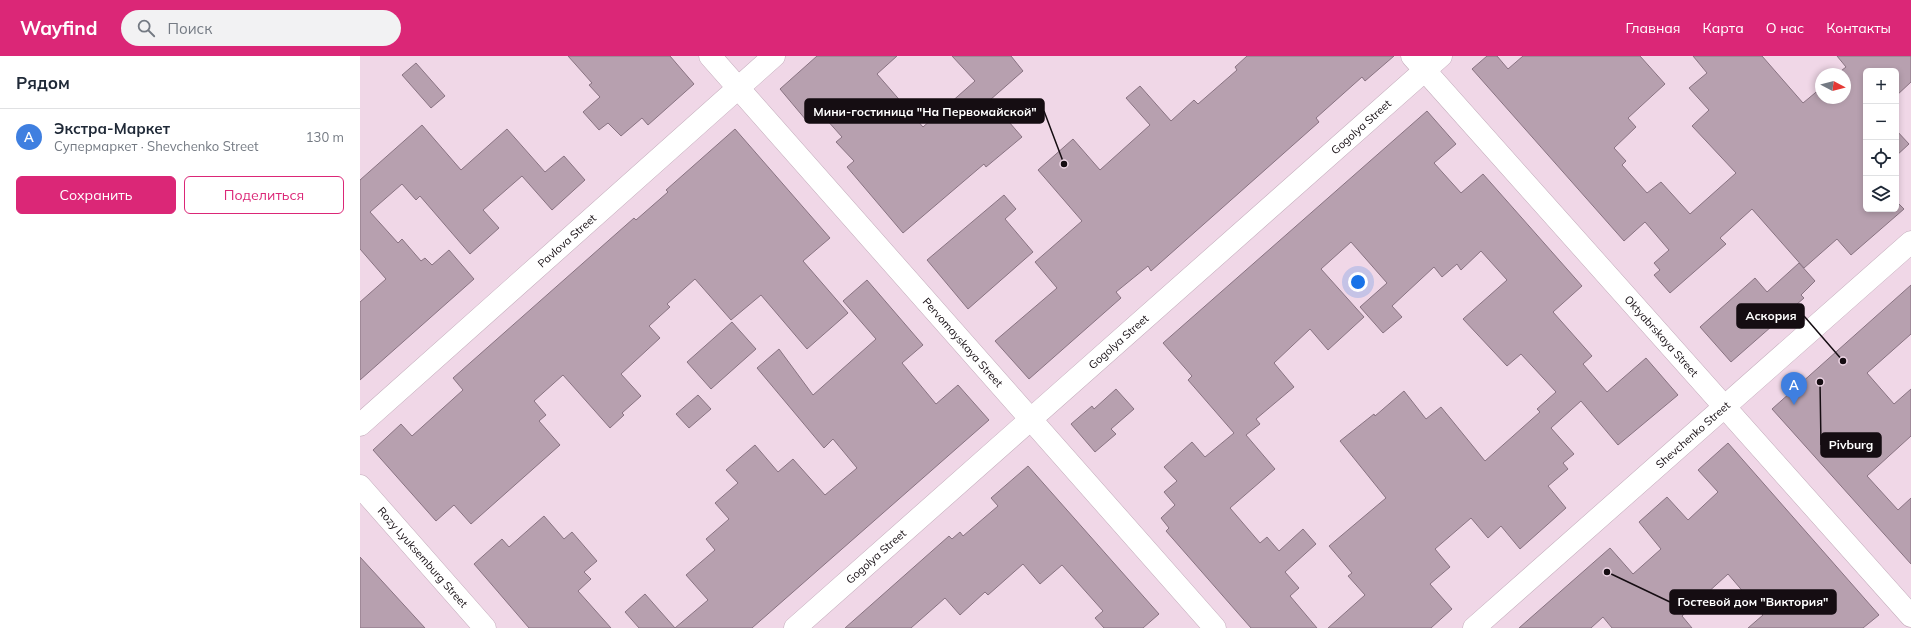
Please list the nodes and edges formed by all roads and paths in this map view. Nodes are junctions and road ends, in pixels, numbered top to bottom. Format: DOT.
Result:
graph roads {
  1 [pos="710,56"];
  2 [pos="774,56"];
  3 [pos="1441,56"];
  4 [pos="1419,63"];
  5 [pos="738,88"];
  6 [pos="1911,242"];
  7 [pos="1724,407"];
  8 [pos="1031,420"];
  9 [pos="360,425"];
  10 [pos="360,486"];
  11 [pos="1911,616"];
  12 [pos="485,628"];
  13 [pos="795,628"];
  14 [pos="1215,628"];
  15 [pos="1474,628"];
  1 -- 5 [label="street, Pervomayskaya Street"];
  2 -- 5 [label="street, Pavlova Street"];
  3 -- 4 [label="street, Gogolya Street"];
  4 -- 7 [label="street, Oktyabrskaya Street"];
  4 -- 8 [label="street, Gogolya Street"];
  5 -- 8 [label="street, Pervomayskaya Street"];
  5 -- 9 [label="street, Pavlova Street"];
  6 -- 7 [label="street, Shevchenko Street"];
  7 -- 11 [label="street, Oktyabrskaya Street"];
  7 -- 15 [label="street, Shevchenko Street"];
  8 -- 13 [label="street, Gogolya Street"];
  8 -- 14 [label="street, Pervomayskaya Street"];
  10 -- 12 [label="street, Rozy Lyuksemburg Street"];
}
